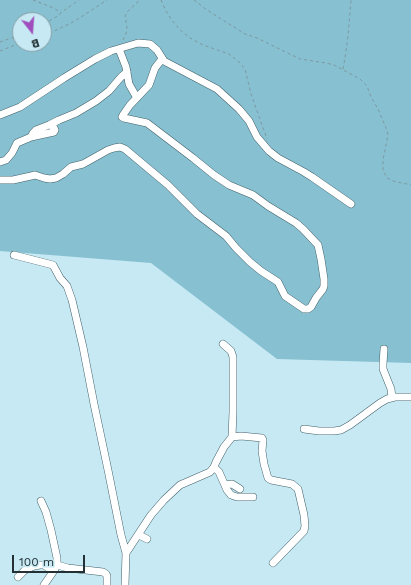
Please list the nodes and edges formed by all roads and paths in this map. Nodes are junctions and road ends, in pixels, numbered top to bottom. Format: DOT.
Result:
graph roads {
  1 [pos="33,0"];
  2 [pos="79,0"];
  3 [pos="107,0"];
  4 [pos="140,0"];
  5 [pos="161,0"];
  6 [pos="194,0"];
  7 [pos="351,0"];
  8 [pos="61,13"];
  9 [pos="52,19"];
  10 [pos="52,32"];
  11 [pos="12,38"];
  12 [pos="0,42"];
  13 [pos="12,46"];
  14 [pos="119,49"];
  15 [pos="0,51"];
  16 [pos="162,59"];
  17 [pos="343,70"];
  18 [pos="127,72"];
  19 [pos="137,98"];
  20 [pos="0,115"];
  21 [pos="267,140"];
  22 [pos="0,162"];
  23 [pos="0,180"];
  24 [pos="411,185"];
  25 [pos="350,204"];
  26 [pos="14,255"];
  27 [pos="223,344"];
  28 [pos="384,349"];
  29 [pos="411,397"];
  30 [pos="392,398"];
  31 [pos="304,429"];
  32 [pos="232,437"];
  33 [pos="214,467"];
  34 [pos="225,485"];
  35 [pos="240,488"];
  36 [pos="253,497"];
  37 [pos="41,501"];
  38 [pos="138,535"];
  39 [pos="147,539"];
  40 [pos="126,553"];
  41 [pos="273,563"];
  42 [pos="55,568"];
  43 [pos="18,577"];
  44 [pos="44,585"];
  45 [pos="107,585"];
  46 [pos="125,585"];
  1 -- 8 [label="path"];
  2 -- 8 [label="path"];
  3 -- 10 [label="path"];
  4 -- 14 [label="path"];
  5 -- 21 [label="path"];
  6 -- 17 [label="path"];
  7 -- 17 [label="path"];
  8 -- 9 [label="path"];
  11 -- 12 [label="path"];
  13 -- 15 [label="path"];
  14 -- 16 [label="street"];
  14 -- 18 [label="street"];
  14 -- 20 [label="street"];
  16 -- 19 [label="street"];
  16 -- 25 [label="street"];
  17 -- 24 [label="path"];
  18 -- 19 [label="street"];
  18 -- 22 [label="street"];
  19 -- 23 [label="street"];
  26 -- 40 [label="street"];
  27 -- 32 [label="street"];
  28 -- 30 [label="street"];
  29 -- 30 [label="street"];
  30 -- 31 [label="street"];
  32 -- 33 [label="street"];
  32 -- 41 [label="street"];
  33 -- 34 [label="street"];
  33 -- 38 [label="street"];
  34 -- 35 [label="street"];
  34 -- 36 [label="street"];
  37 -- 42 [label="street"];
  38 -- 39 [label="street"];
  38 -- 40 [label="street"];
  40 -- 46 [label="street"];
  42 -- 43 [label="street"];
  42 -- 44 [label="street"];
  42 -- 45 [label="street"];
}
